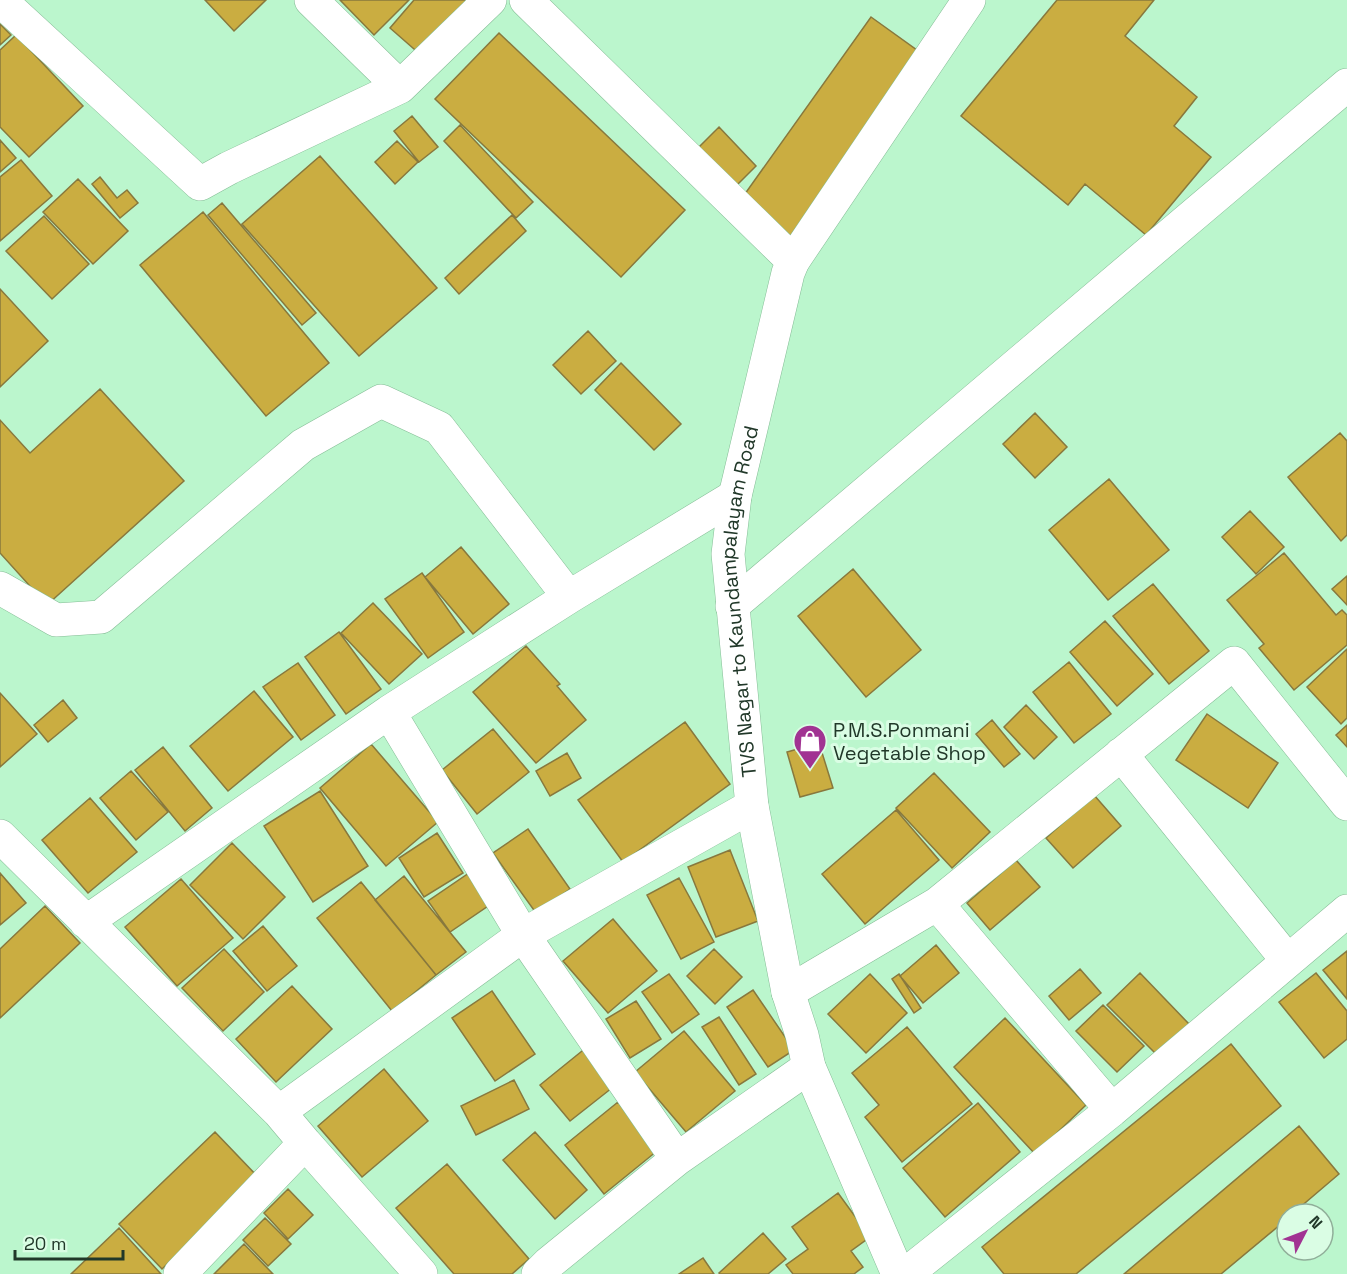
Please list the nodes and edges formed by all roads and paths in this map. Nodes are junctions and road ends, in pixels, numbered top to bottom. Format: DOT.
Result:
graph roads {
  1 [pos="0,0"];
  2 [pos="311,0"];
  3 [pos="490,0"];
  4 [pos="526,0"];
  5 [pos="969,0"];
  6 [pos="1347,85"];
  7 [pos="400,87"];
  8 [pos="793,261"];
  9 [pos="735,496"];
  10 [pos="0,588"];
  11 [pos="569,597"];
  12 [pos="732,606"];
  13 [pos="389,712"];
  14 [pos="1122,754"];
  15 [pos="1347,804"];
  16 [pos="752,806"];
  17 [pos="0,836"];
  18 [pos="937,904"];
  19 [pos="1347,911"];
  20 [pos="86,922"];
  21 [pos="523,935"];
  22 [pos="1288,961"];
  23 [pos="788,992"];
  24 [pos="809,1067"];
  25 [pos="1112,1110"];
  26 [pos="279,1112"];
  27 [pos="305,1143"];
  28 [pos="677,1159"];
  29 [pos="180,1274"];
  30 [pos="421,1274"];
  31 [pos="538,1274"];
  32 [pos="898,1274"];
  33 [pos="906,1274"];
  1 -- 7 [label="street"];
  2 -- 7 [label="street"];
  3 -- 7 [label="street"];
  4 -- 8 [label="street"];
  5 -- 8 [label="street, TVS Nagar to Kaundampalayam Road"];
  6 -- 12 [label="street"];
  8 -- 9 [label="street, TVS Nagar to Kaundampalayam Road"];
  9 -- 11 [label="street"];
  9 -- 12 [label="street, TVS Nagar to Kaundampalayam Road"];
  10 -- 11 [label="street"];
  11 -- 13 [label="street"];
  12 -- 16 [label="street, TVS Nagar to Kaundampalayam Road"];
  13 -- 20 [label="street"];
  13 -- 21 [label="street"];
  14 -- 15 [label="street"];
  14 -- 18 [label="street"];
  14 -- 22 [label="street"];
  16 -- 21 [label="street"];
  16 -- 23 [label="street, TVS Nagar to Kaundampalayam Road"];
  17 -- 20 [label="street"];
  18 -- 23 [label="street"];
  18 -- 25 [label="street"];
  19 -- 22 [label="street"];
  20 -- 26 [label="street"];
  21 -- 26 [label="street"];
  21 -- 28 [label="street"];
  22 -- 25 [label="street"];
  23 -- 24 [label="street, TVS Nagar to Kaundampalayam Road"];
  24 -- 28 [label="street"];
  24 -- 32 [label="street, TVS Nagar to Kaundampalayam Road"];
  25 -- 33 [label="street"];
  26 -- 27 [label="street"];
  27 -- 29 [label="street"];
  27 -- 30 [label="street"];
  28 -- 31 [label="street"];
}
